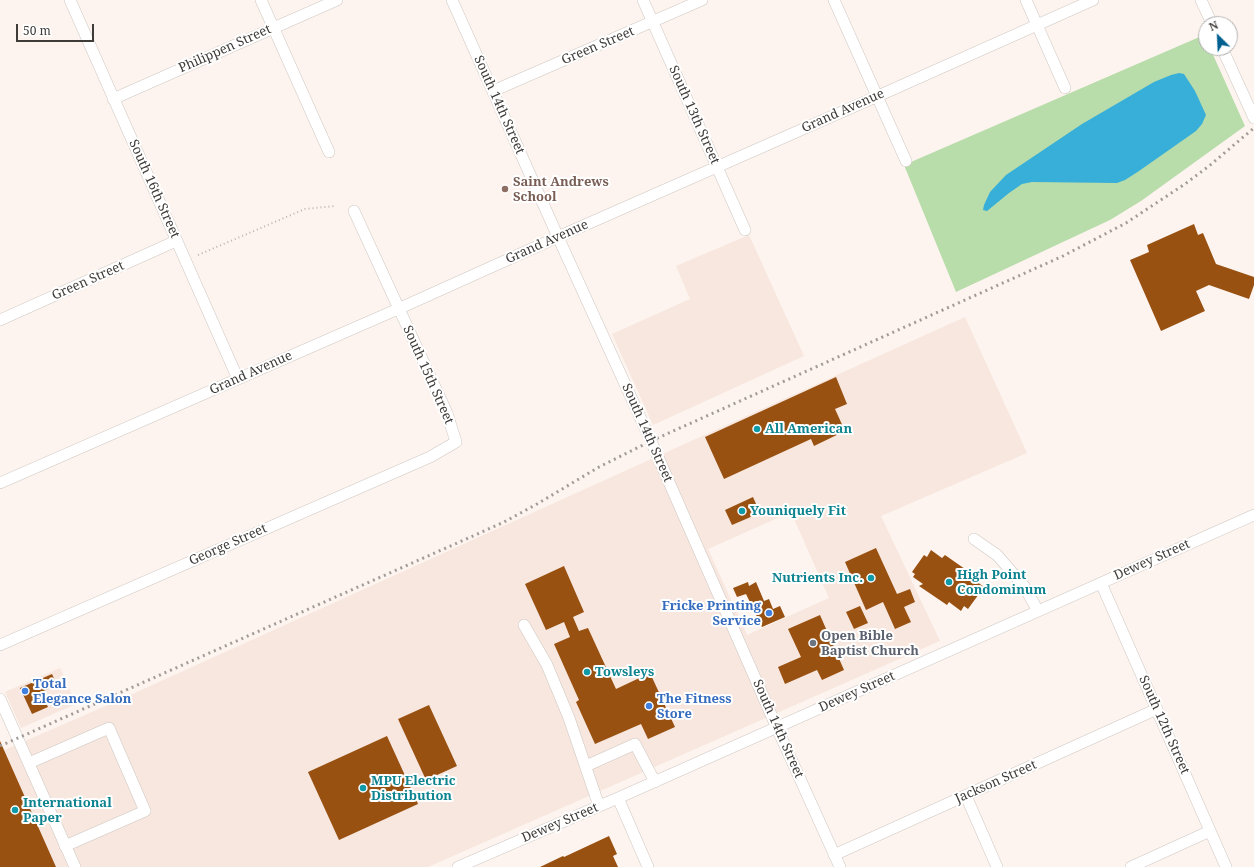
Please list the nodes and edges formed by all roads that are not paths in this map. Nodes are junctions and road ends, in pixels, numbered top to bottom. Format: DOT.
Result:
graph roads {
  1 [pos="70,0"];
  2 [pos="261,0"];
  3 [pos="337,0"];
  4 [pos="452,0"];
  5 [pos="643,0"];
  6 [pos="702,0"];
  7 [pos="834,0"];
  8 [pos="1026,0"];
  9 [pos="1093,0"];
  10 [pos="1201,0"];
  11 [pos="1208,16"];
  12 [pos="653,22"];
  13 [pos="1036,25"];
  14 [pos="274,27"];
  15 [pos="1226,56"];
  16 [pos="1065,88"];
  17 [pos="493,91"];
  18 [pos="878,96"];
  19 [pos="113,99"];
  20 [pos="1254,118"];
  21 [pos="329,152"];
  22 [pos="906,161"];
  23 [pos="716,166"];
  24 [pos="354,210"];
  25 [pos="745,230"];
  26 [pos="558,237"];
  27 [pos="176,241"];
  28 [pos="398,309"];
  29 [pos="0,320"];
  30 [pos="238,379"];
  31 [pos="456,442"];
  32 [pos="0,483"];
  33 [pos="1254,515"];
  34 [pos="974,539"];
  35 [pos="1101,583"];
  36 [pos="1038,611"];
  37 [pos="524,625"];
  38 [pos="0,645"];
  39 [pos="0,699"];
  40 [pos="1157,709"];
  41 [pos="776,728"];
  42 [pos="29,763"];
  43 [pos="586,766"];
  44 [pos="655,782"];
  45 [pos="966,796"];
  46 [pos="618,798"];
  47 [pos="599,806"];
  48 [pos="1210,831"];
  49 [pos="66,846"];
  50 [pos="834,855"];
  51 [pos="75,867"];
  52 [pos="458,867"];
  53 [pos="648,867"];
  54 [pos="840,867"];
  55 [pos="997,867"];
  56 [pos="1131,867"];
  57 [pos="1226,867"];
  1 -- 19 [label="street, South 16th Street"];
  2 -- 14 [label="street"];
  3 -- 14 [label="street, Philippen Street"];
  4 -- 17 [label="street, South 14th Street"];
  5 -- 12 [label="street, South 13th Street"];
  6 -- 12 [label="street, Green Street"];
  7 -- 18 [label="street"];
  8 -- 13 [label="street"];
  9 -- 13 [label="street, Grand Avenue"];
  10 -- 11 [label="street"];
  12 -- 17 [label="street, Green Street"];
  12 -- 23 [label="street, South 13th Street"];
  13 -- 16 [label="street"];
  13 -- 18 [label="street, Grand Avenue"];
  14 -- 19 [label="street, Philippen Street"];
  14 -- 21 [label="street"];
  15 -- 20 [label="street"];
  17 -- 26 [label="street, South 14th Street"];
  18 -- 22 [label="street"];
  18 -- 23 [label="street, Grand Avenue"];
  19 -- 27 [label="street, South 16th Street"];
  23 -- 25 [label="street, South 13th Street"];
  23 -- 26 [label="street, Grand Avenue"];
  24 -- 28 [label="street, South 15th Street"];
  26 -- 28 [label="street, Grand Avenue"];
  26 -- 41 [label="street, South 14th Street"];
  27 -- 29 [label="street, Green Street"];
  27 -- 30 [label="street, South 16th Street"];
  28 -- 30 [label="street, Grand Avenue"];
  28 -- 31 [label="street, South 15th Street"];
  30 -- 32 [label="street, Grand Avenue"];
  31 -- 38 [label="street, George Street"];
  33 -- 35 [label="street, Dewey Street"];
  34 -- 36 [label="street"];
  35 -- 36 [label="street, Dewey Street"];
  35 -- 40 [label="street, South 12th Street"];
  36 -- 41 [label="street, Dewey Street"];
  37 -- 43 [label="street"];
  39 -- 42 [label="street"];
  40 -- 45 [label="street, Jackson Street"];
  40 -- 48 [label="street, South 12th Street"];
  41 -- 44 [label="street, Dewey Street"];
  41 -- 50 [label="street, South 14th Street"];
  42 -- 49 [label="street"];
  42 -- 49 [label="street"];
  43 -- 44 [label="street"];
  43 -- 47 [label="street"];
  44 -- 46 [label="street, Dewey Street"];
  45 -- 50 [label="street, Jackson Street"];
  45 -- 55 [label="street"];
  46 -- 47 [label="street, Dewey Street"];
  46 -- 53 [label="street"];
  47 -- 52 [label="street, Dewey Street"];
  48 -- 56 [label="street"];
  48 -- 57 [label="street, South 12th Street"];
  49 -- 51 [label="street"];
  50 -- 54 [label="street, South 14th Street"];
}
